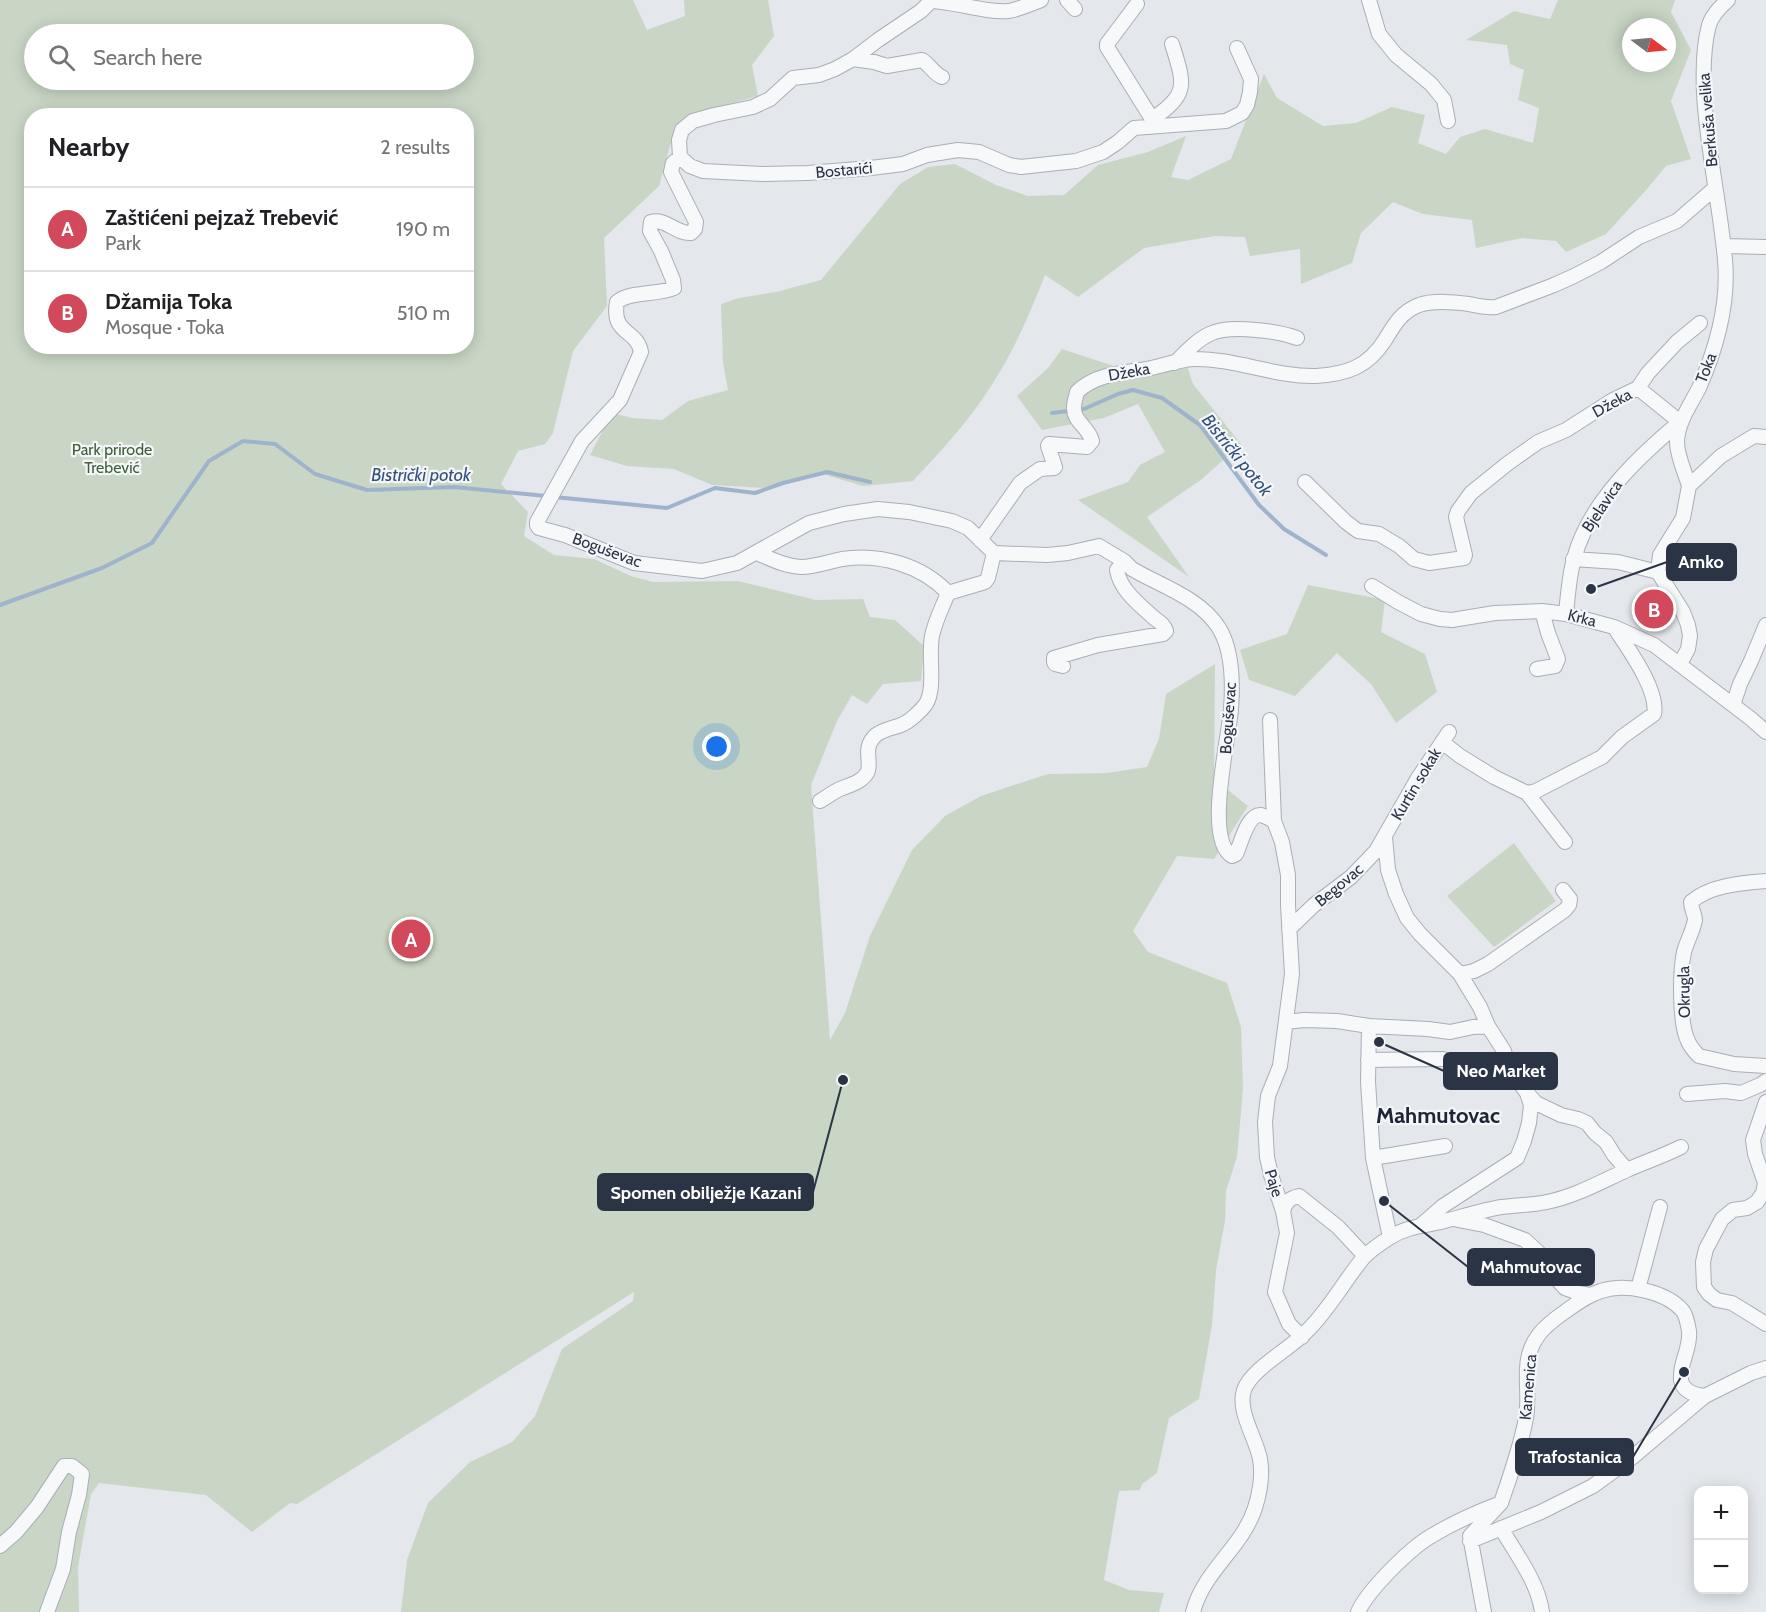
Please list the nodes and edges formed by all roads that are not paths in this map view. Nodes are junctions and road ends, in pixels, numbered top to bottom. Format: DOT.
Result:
graph roads {
  1 [pos="932,0"];
  2 [pos="1041,0"];
  3 [pos="1369,0"];
  4 [pos="1728,0"];
  5 [pos="1137,4"];
  6 [pos="1172,44"];
  7 [pos="1237,48"];
  8 [pos="853,59"];
  9 [pos="942,77"];
  10 [pos="1448,121"];
  11 [pos="1155,122"];
  12 [pos="680,157"];
  13 [pos="1715,188"];
  14 [pos="1724,246"];
  15 [pos="1766,247"];
  16 [pos="1700,323"];
  17 [pos="1297,338"];
  18 [pos="1175,363"];
  19 [pos="1638,388"];
  20 [pos="1680,422"];
  21 [pos="1760,437"];
  22 [pos="1305,482"];
  23 [pos="1689,486"];
  24 [pos="980,540"];
  25 [pos="757,553"];
  26 [pos="994,553"];
  27 [pos="1573,559"];
  28 [pos="1124,561"];
  29 [pos="1658,572"];
  30 [pos="1372,586"];
  31 [pos="948,593"];
  32 [pos="1542,610"];
  33 [pos="1566,614"];
  34 [pos="1766,625"];
  35 [pos="1614,627"];
  36 [pos="1680,664"];
  37 [pos="1063,666"];
  38 [pos="1537,669"];
  39 [pos="1732,705"];
  40 [pos="1270,720"];
  41 [pos="1766,732"];
  42 [pos="1527,793"];
  43 [pos="820,801"];
  44 [pos="1274,821"];
  45 [pos="1385,837"];
  46 [pos="1565,842"];
  47 [pos="1766,881"];
  48 [pos="1563,890"];
  49 [pos="1289,929"];
  50 [pos="1460,974"];
  51 [pos="1286,1022"];
  52 [pos="1369,1026"];
  53 [pos="1488,1026"];
  54 [pos="1443,1059"];
  55 [pos="1368,1060"];
  56 [pos="1766,1066"];
  57 [pos="1766,1081"];
  58 [pos="1527,1093"];
  59 [pos="1687,1094"];
  60 [pos="1766,1102"];
  61 [pos="1445,1146"];
  62 [pos="1681,1147"];
  63 [pos="1373,1158"];
  64 [pos="1627,1170"];
  65 [pos="1660,1207"];
  66 [pos="1283,1211"];
  67 [pos="1452,1219"];
  68 [pos="1421,1225"];
  69 [pos="1390,1237"];
  70 [pos="1365,1256"];
  71 [pos="1638,1289"];
  72 [pos="1590,1295"];
  73 [pos="1766,1324"];
  74 [pos="1302,1337"];
  75 [pos="1766,1368"];
  76 [pos="1705,1396"];
  77 [pos="1501,1503"];
  78 [pos="1501,1528"];
  79 [pos="1470,1540"];
  80 [pos="0,1546"];
  81 [pos="47,1612"];
  82 [pos="1193,1612"];
  83 [pos="1358,1612"];
  84 [pos="1484,1612"];
  85 [pos="1542,1612"];
  1 -- 2 [label="street"];
  1 -- 8 [label="street"];
  3 -- 10 [label="street"];
  4 -- 13 [label="street, Berkuša velika"];
  5 -- 11 [label="street"];
  6 -- 11 [label="street"];
  7 -- 11 [label="street, Bostarići"];
  8 -- 9 [label="street"];
  8 -- 12 [label="street"];
  11 -- 12 [label="street, Bostarići"];
  12 -- 25 [label="street, Boguševac"];
  13 -- 14 [label="street, Berkuša velika"];
  13 -- 18 [label="street, Džeka"];
  14 -- 15 [label="street"];
  14 -- 20 [label="street, Toka"];
  16 -- 19 [label="street, Džeka"];
  17 -- 18 [label="street"];
  18 -- 24 [label="street, Džeka"];
  19 -- 20 [label="street, Džeka"];
  19 -- 22 [label="street, Džeka"];
  20 -- 23 [label="street, Toka"];
  20 -- 27 [label="street, Bjelavica"];
  21 -- 23 [label="street"];
  23 -- 29 [label="street, Toka"];
  24 -- 25 [label="street, Boguševac"];
  24 -- 26 [label="street, Boguševac"];
  25 -- 31 [label="street"];
  26 -- 28 [label="street, Boguševac"];
  26 -- 31 [label="street"];
  27 -- 29 [label="street"];
  27 -- 33 [label="street, Bjelavica"];
  28 -- 37 [label="street"];
  28 -- 44 [label="street, Boguševac"];
  29 -- 36 [label="street"];
  30 -- 32 [label="street, Krka"];
  31 -- 43 [label="street"];
  32 -- 33 [label="street, Krka"];
  32 -- 38 [label="street"];
  33 -- 35 [label="street, Krka"];
  34 -- 39 [label="street"];
  35 -- 36 [label="street, Krka"];
  35 -- 42 [label="street"];
  36 -- 39 [label="street, Krka"];
  39 -- 41 [label="street, Krka"];
  40 -- 44 [label="street, Paje"];
  42 -- 45 [label="street, Kurtin sokak"];
  42 -- 46 [label="street"];
  44 -- 49 [label="street, Paje"];
  45 -- 49 [label="street, Begovac"];
  45 -- 50 [label="street"];
  47 -- 56 [label="street, Okrugla"];
  48 -- 50 [label="street"];
  49 -- 51 [label="street, Paje"];
  50 -- 53 [label="street"];
  51 -- 52 [label="street"];
  51 -- 66 [label="street, Paje"];
  52 -- 53 [label="street"];
  52 -- 55 [label="street"];
  53 -- 58 [label="street"];
  54 -- 55 [label="street"];
  55 -- 63 [label="street"];
  57 -- 59 [label="street"];
  58 -- 64 [label="street"];
  58 -- 68 [label="street"];
  60 -- 73 [label="street"];
  61 -- 63 [label="street"];
  62 -- 64 [label="street"];
  63 -- 69 [label="street"];
  64 -- 67 [label="street"];
  65 -- 71 [label="street"];
  66 -- 70 [label="street"];
  66 -- 74 [label="street, Paje"];
  67 -- 68 [label="street"];
  67 -- 72 [label="street"];
  68 -- 69 [label="street"];
  69 -- 70 [label="street"];
  70 -- 74 [label="street"];
  71 -- 72 [label="street, Kamenica"];
  71 -- 76 [label="street, Kamenica"];
  72 -- 77 [label="street, Kamenica"];
  74 -- 82 [label="street"];
  75 -- 76 [label="street"];
  76 -- 78 [label="street"];
  77 -- 79 [label="street, Kamenica"];
  77 -- 83 [label="street"];
  78 -- 79 [label="street"];
  78 -- 85 [label="street"];
  79 -- 84 [label="street"];
  80 -- 81 [label="street"];
}
